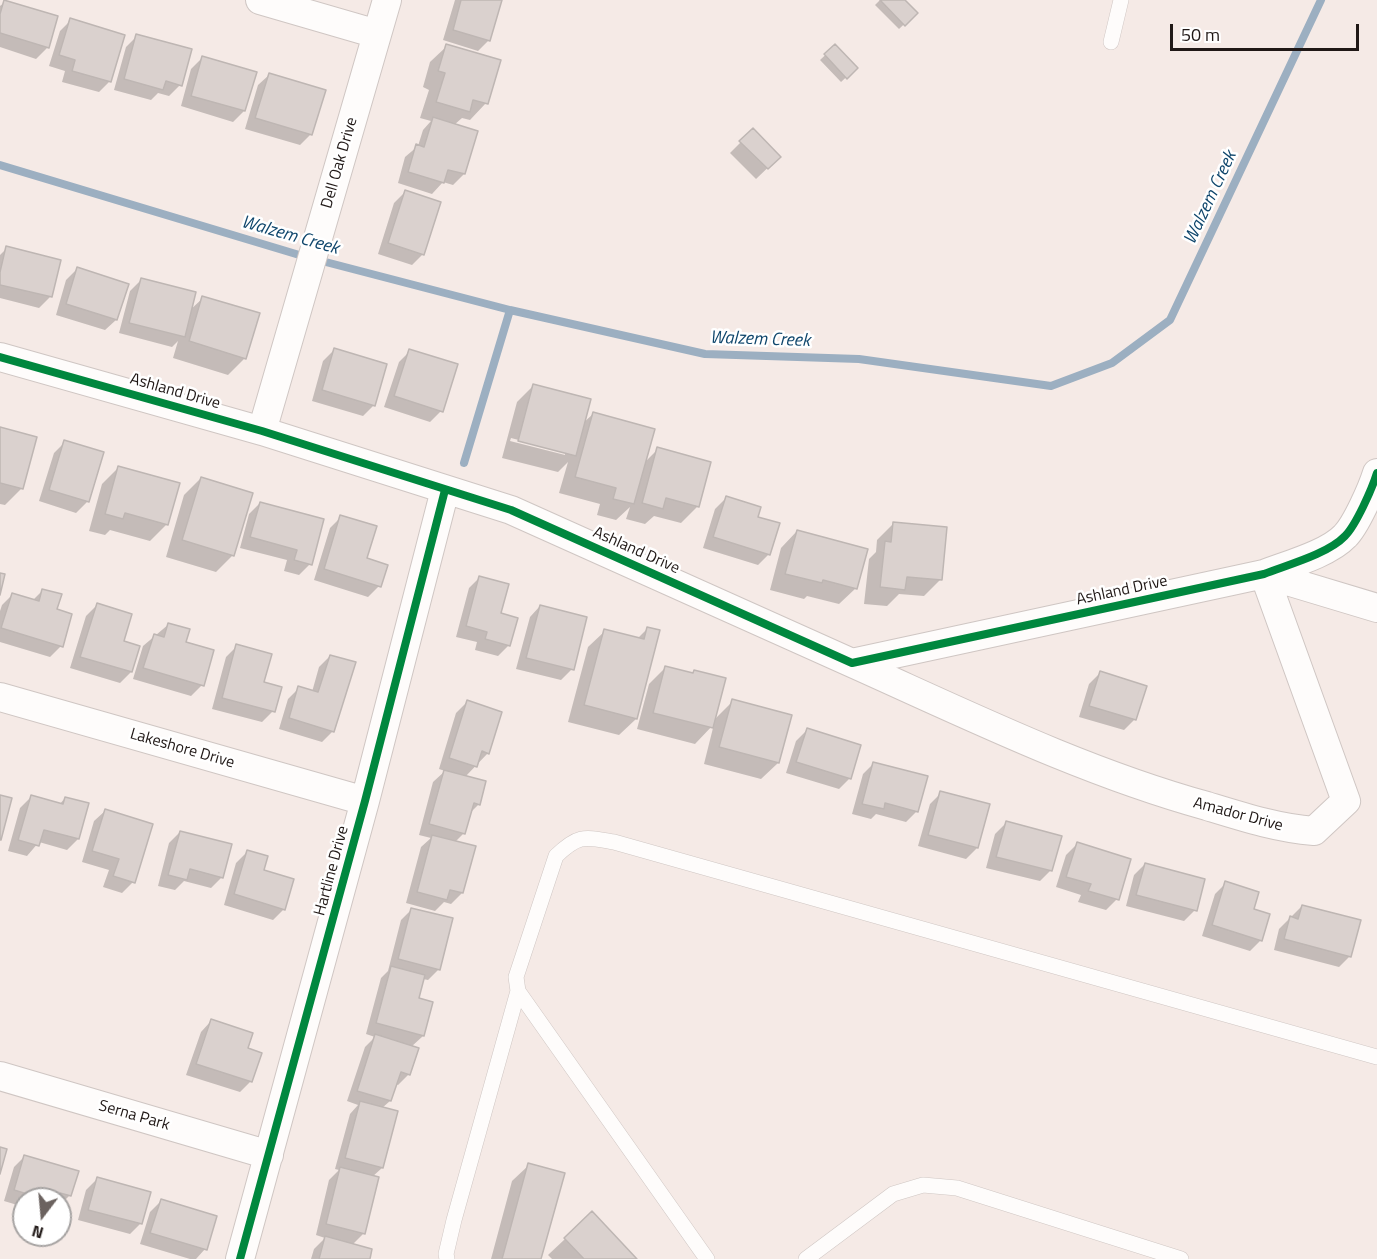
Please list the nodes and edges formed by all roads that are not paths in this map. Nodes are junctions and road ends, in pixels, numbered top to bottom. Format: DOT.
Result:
graph roads {
  1 [pos="260,0"];
  2 [pos="387,0"];
  3 [pos="1121,0"];
  4 [pos="377,34"];
  5 [pos="1111,42"];
  6 [pos="0,357"];
  7 [pos="262,431"];
  8 [pos="1377,473"];
  9 [pos="445,490"];
  10 [pos="1264,574"];
  11 [pos="1377,608"];
  12 [pos="852,663"];
  13 [pos="0,696"];
  14 [pos="365,801"];
  15 [pos="519,991"];
  16 [pos="1377,1057"];
  17 [pos="0,1076"];
  18 [pos="269,1155"];
  19 [pos="240,1259"];
  20 [pos="447,1259"];
  21 [pos="707,1259"];
  22 [pos="806,1259"];
  23 [pos="1181,1259"];
  1 -- 4 [label="street"];
  2 -- 4 [label="street, Dell Oak Drive"];
  3 -- 5 [label="lane"];
  4 -- 7 [label="street, Dell Oak Drive"];
  6 -- 7 [label="street, Ashland Drive"];
  7 -- 9 [label="street, Ashland Drive"];
  8 -- 10 [label="street"];
  9 -- 12 [label="street, Ashland Drive"];
  9 -- 14 [label="street, Hartline Drive"];
  10 -- 11 [label="street, Ashland Drive"];
  10 -- 12 [label="street, Ashland Drive"];
  10 -- 12 [label="street, Amador Drive"];
  13 -- 14 [label="street, Lakeshore Drive"];
  14 -- 18 [label="street, Hartline Drive"];
  15 -- 16 [label="lane"];
  15 -- 20 [label="lane"];
  15 -- 21 [label="lane"];
  17 -- 18 [label="street, Serna Park"];
  18 -- 19 [label="street, Hartline Drive"];
  22 -- 23 [label="lane"];
}
